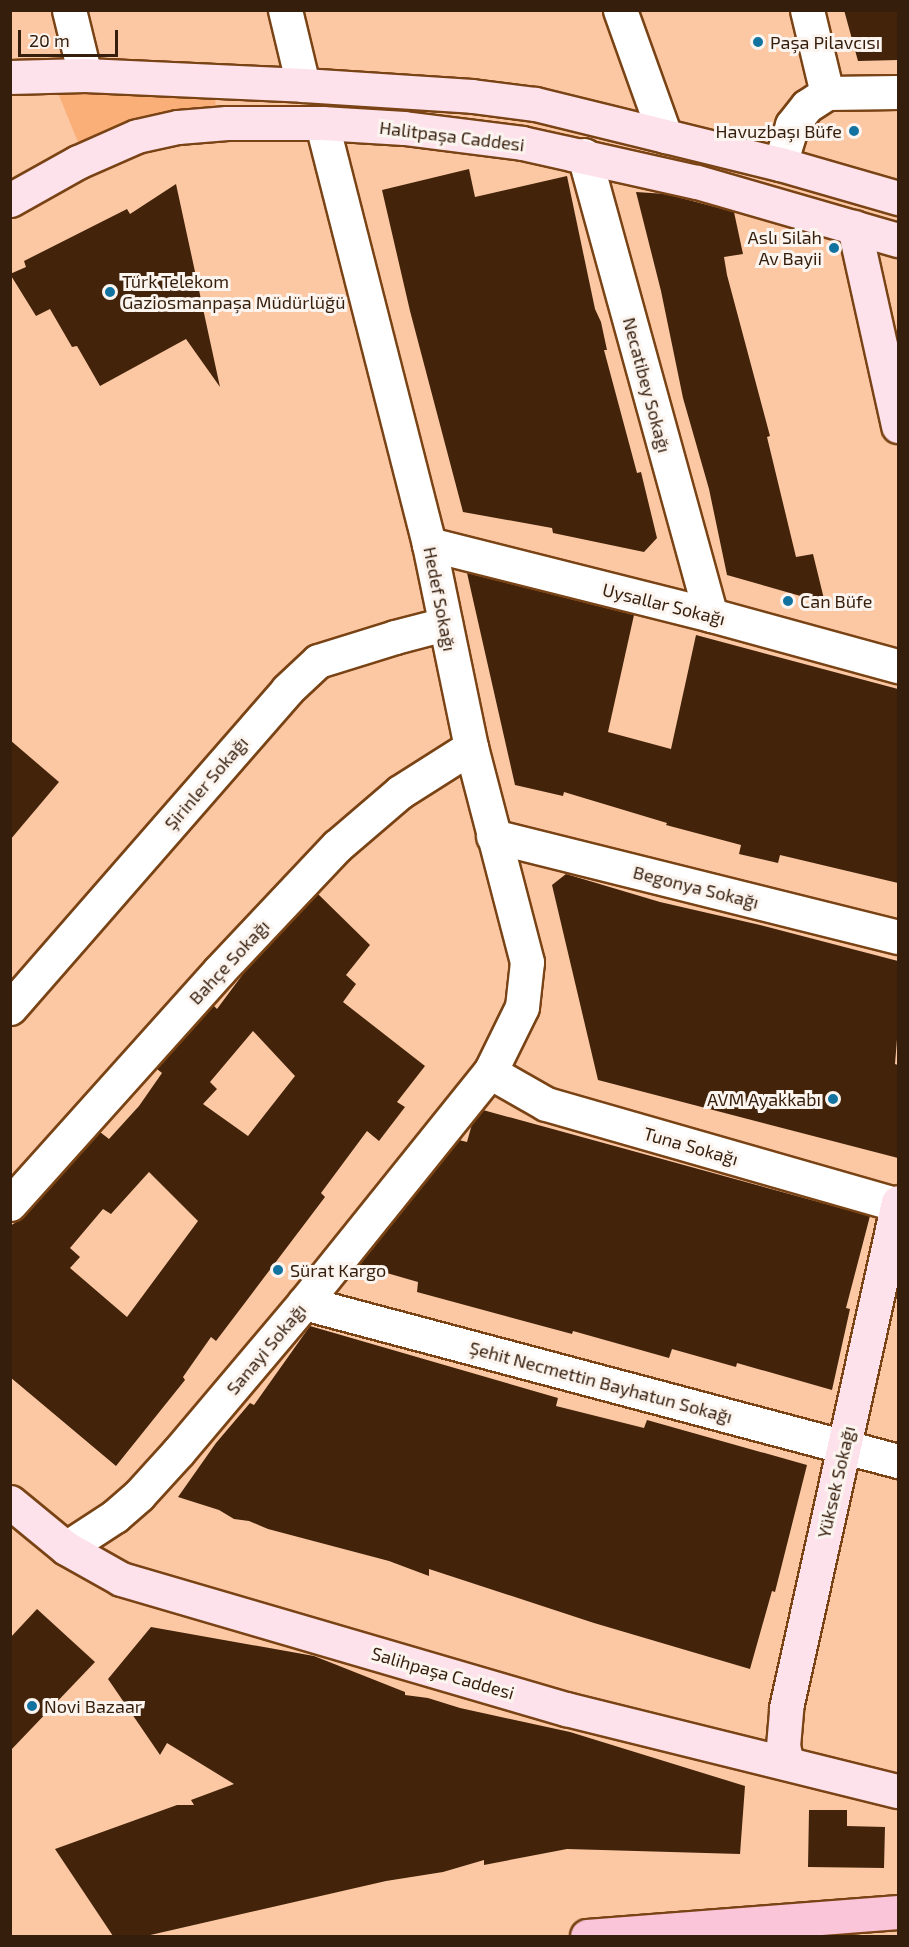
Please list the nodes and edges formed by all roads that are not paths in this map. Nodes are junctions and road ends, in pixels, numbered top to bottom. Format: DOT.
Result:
graph roads {
  1 [pos="69,10"];
  2 [pos="285,10"];
  3 [pos="620,10"];
  4 [pos="807,10"];
  5 [pos="85,75"];
  6 [pos="10,76"];
  7 [pos="303,85"];
  8 [pos="898,92"];
  9 [pos="827,93"];
  10 [pos="322,123"];
  11 [pos="665,135"];
  12 [pos="584,155"];
  13 [pos="780,164"];
  14 [pos="898,198"];
  15 [pos="10,200"];
  16 [pos="854,227"];
  17 [pos="898,240"];
  18 [pos="898,426"];
  19 [pos="429,544"];
  20 [pos="711,615"];
  21 [pos="445,624"];
  22 [pos="898,666"];
  23 [pos="471,747"];
  24 [pos="493,836"];
  25 [pos="898,937"];
  26 [pos="10,1008"];
  27 [pos="490,1072"];
  28 [pos="10,1204"];
  29 [pos="898,1204"];
  30 [pos="304,1303"];
  31 [pos="844,1446"];
  32 [pos="898,1461"];
  33 [pos="10,1502"];
  34 [pos="66,1548"];
  35 [pos="787,1763"];
  36 [pos="898,1791"];
  37 [pos="898,1912"];
  38 [pos="586,1936"];
  1 -- 5 [label="street"];
  2 -- 7 [label="street"];
  3 -- 11 [label="street"];
  4 -- 9 [label="street"];
  5 -- 6 [label="main road"];
  5 -- 7 [label="main road"];
  7 -- 11 [label="main road"];
  8 -- 9 [label="street"];
  9 -- 13 [label="street"];
  10 -- 12 [label="main road, Halitpaşa Caddesi"];
  10 -- 15 [label="main road, Halitpaşa Caddesi"];
  10 -- 19 [label="street, Hedef Sokağı"];
  11 -- 13 [label="main road"];
  12 -- 16 [label="main road, Halitpaşa Caddesi"];
  12 -- 20 [label="street, Necatibey Sokağı"];
  13 -- 14 [label="main road"];
  16 -- 17 [label="main road, Halitpaşa Caddesi"];
  16 -- 18 [label="main road"];
  19 -- 20 [label="street, Uysallar Sokağı"];
  19 -- 21 [label="street, Hedef Sokağı"];
  20 -- 22 [label="street, Uysallar Sokağı"];
  21 -- 23 [label="street, Hedef Sokağı"];
  21 -- 26 [label="street, Şirinler Sokağı"];
  23 -- 24 [label="street, Hedef Sokağı"];
  23 -- 28 [label="street, Bahçe Sokağı"];
  24 -- 25 [label="street, Begonya Sokağı"];
  24 -- 27 [label="street, Hedef Sokağı"];
  27 -- 29 [label="street, Tuna Sokağı"];
  27 -- 30 [label="street, Sanayi Sokağı"];
  29 -- 31 [label="main road, Yüksek Sokağı"];
  30 -- 31 [label="street, Şehit Necmettin Bayhatun Sokağı"];
  30 -- 34 [label="street, Sanayi Sokağı"];
  31 -- 32 [label="street, Şehit Necmettin Bayhatun Sokağı"];
  31 -- 35 [label="main road, Yüksek Sokağı"];
  33 -- 34 [label="main road, Salihpaşa Caddesi"];
  34 -- 35 [label="main road, Salihpaşa Caddesi"];
  35 -- 36 [label="main road, Salihpaşa Caddesi"];
  37 -- 38 [label="main road"];
}
